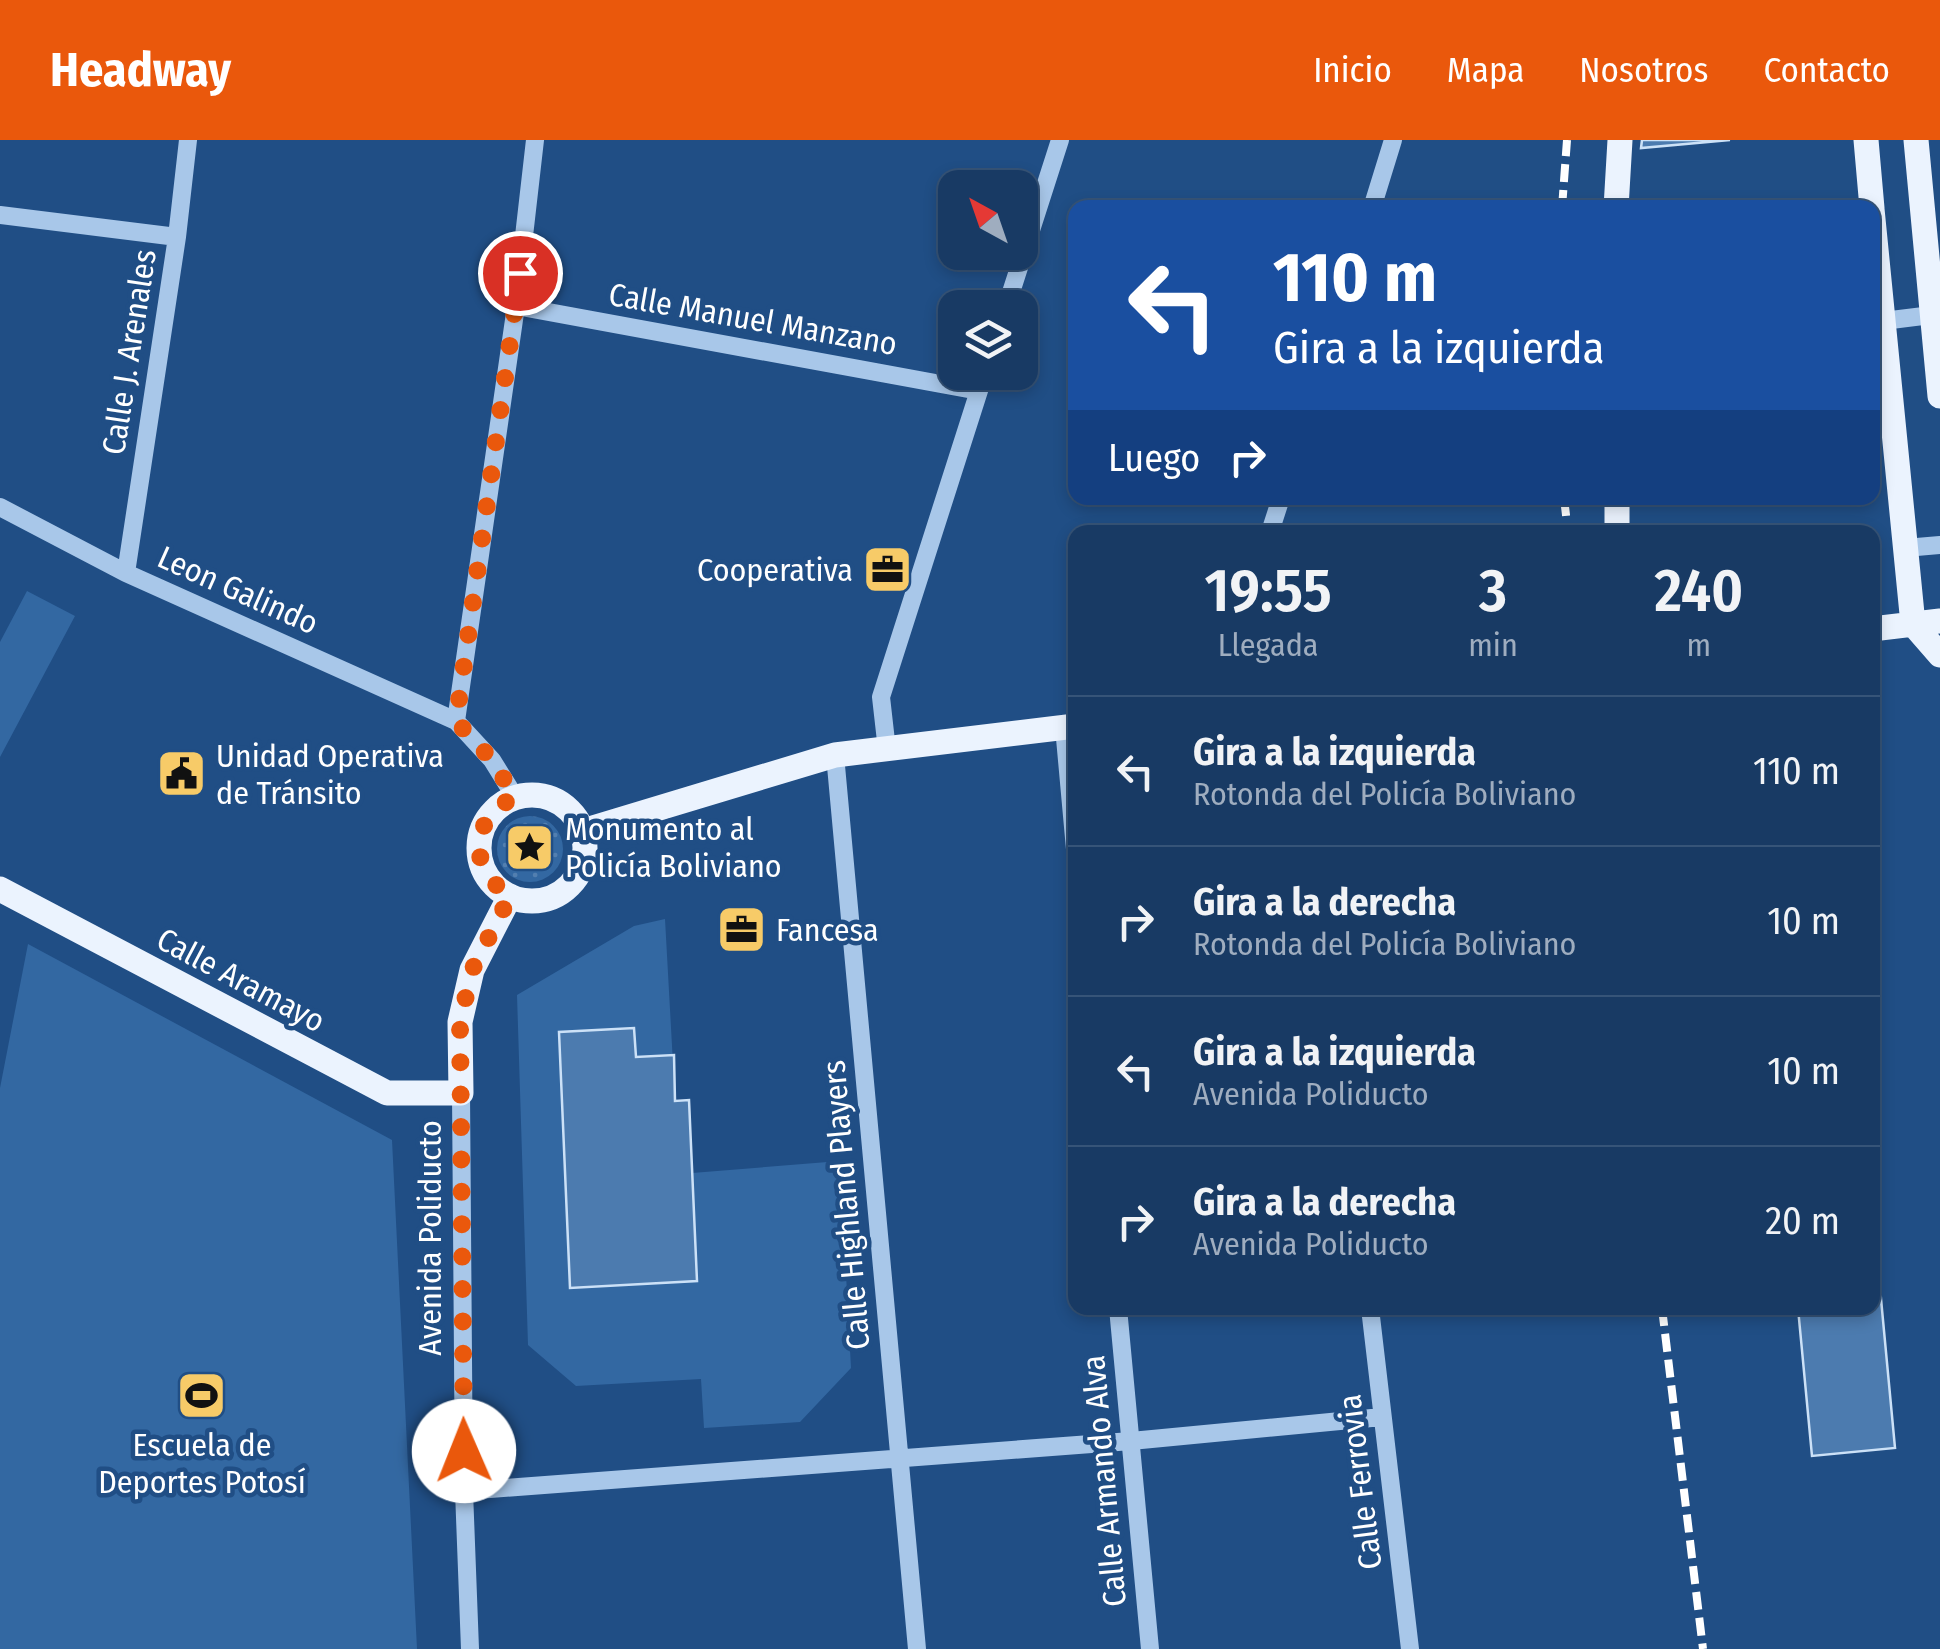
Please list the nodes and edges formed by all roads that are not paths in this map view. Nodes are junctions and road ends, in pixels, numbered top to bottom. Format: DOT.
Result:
graph roads {
  1 [pos="188,140"];
  2 [pos="535,140"];
  3 [pos="1060,140"];
  4 [pos="1393,140"];
  5 [pos="1620,140"];
  6 [pos="1866,140"];
  7 [pos="1916,140"];
  8 [pos="1374,200"];
  9 [pos="1616,200"];
  10 [pos="1871,200"];
  11 [pos="0,215"];
  12 [pos="178,237"];
  13 [pos="1880,283"];
  14 [pos="1012,290"];
  15 [pos="516,306"];
  16 [pos="1936,315"];
  17 [pos="1884,321"];
  18 [pos="938,375"];
  19 [pos="979,390"];
  20 [pos="1940,396"];
  21 [pos="0,507"];
  22 [pos="1940,544"];
  23 [pos="1906,548"];
  24 [pos="126,573"];
  25 [pos="1940,621"];
  26 [pos="1913,624"];
  27 [pos="1880,628"];
  28 [pos="1940,655"];
  29 [pos="456,721"];
  30 [pos="1068,727"];
  31 [pos="887,750"];
  32 [pos="835,755"];
  33 [pos="515,797"];
  34 [pos="583,832"];
  35 [pos="0,890"];
  36 [pos="510,896"];
  37 [pos="461,1093"];
  38 [pos="1119,1315"];
  39 [pos="1371,1315"];
  40 [pos="1382,1417"];
  41 [pos="1131,1441"];
  42 [pos="899,1456"];
  43 [pos="464,1490"];
  44 [pos="470,1649"];
  45 [pos="916,1649"];
  46 [pos="1150,1649"];
  47 [pos="1410,1649"];
  1 -- 12 [label="street, Calle J. Arenales"];
  2 -- 15 [label="street"];
  3 -- 14 [label="street"];
  4 -- 8 [label="street"];
  5 -- 9 [label="main road"];
  6 -- 10 [label="main road"];
  7 -- 16 [label="main road"];
  11 -- 12 [label="street"];
  12 -- 24 [label="street, Calle J. Arenales"];
  13 -- 17 [label="main road"];
  15 -- 18 [label="street, Calle Manuel Manzano"];
  15 -- 29 [label="street"];
  16 -- 17 [label="street"];
  16 -- 20 [label="main road"];
  17 -- 23 [label="main road"];
  19 -- 31 [label="street"];
  21 -- 24 [label="street, Leon Galindo"];
  22 -- 23 [label="street"];
  23 -- 26 [label="main road"];
  24 -- 29 [label="street, Leon Galindo"];
  25 -- 26 [label="main road"];
  26 -- 27 [label="main road"];
  26 -- 28 [label="main road"];
  29 -- 33 [label="street"];
  30 -- 31 [label="main road"];
  31 -- 32 [label="main road"];
  32 -- 34 [label="main road"];
  32 -- 42 [label="street, Calle Highland Players"];
  33 -- 34 [label="main road"];
  33 -- 36 [label="main road"];
  34 -- 36 [label="main road"];
  35 -- 37 [label="main road, Calle Aramayo"];
  36 -- 37 [label="main road, Avenida Poliducto"];
  37 -- 43 [label="street, Avenida Poliducto"];
  38 -- 41 [label="street, Calle Armando Alva"];
  39 -- 40 [label="street, Calle Ferrovia"];
  40 -- 41 [label="street"];
  40 -- 47 [label="street, Calle Ferrovia"];
  41 -- 42 [label="street"];
  41 -- 46 [label="street, Calle Armando Alva"];
  42 -- 43 [label="street"];
  42 -- 45 [label="street, Calle Highland Players"];
  43 -- 44 [label="street, Avenida Poliducto"];
}
